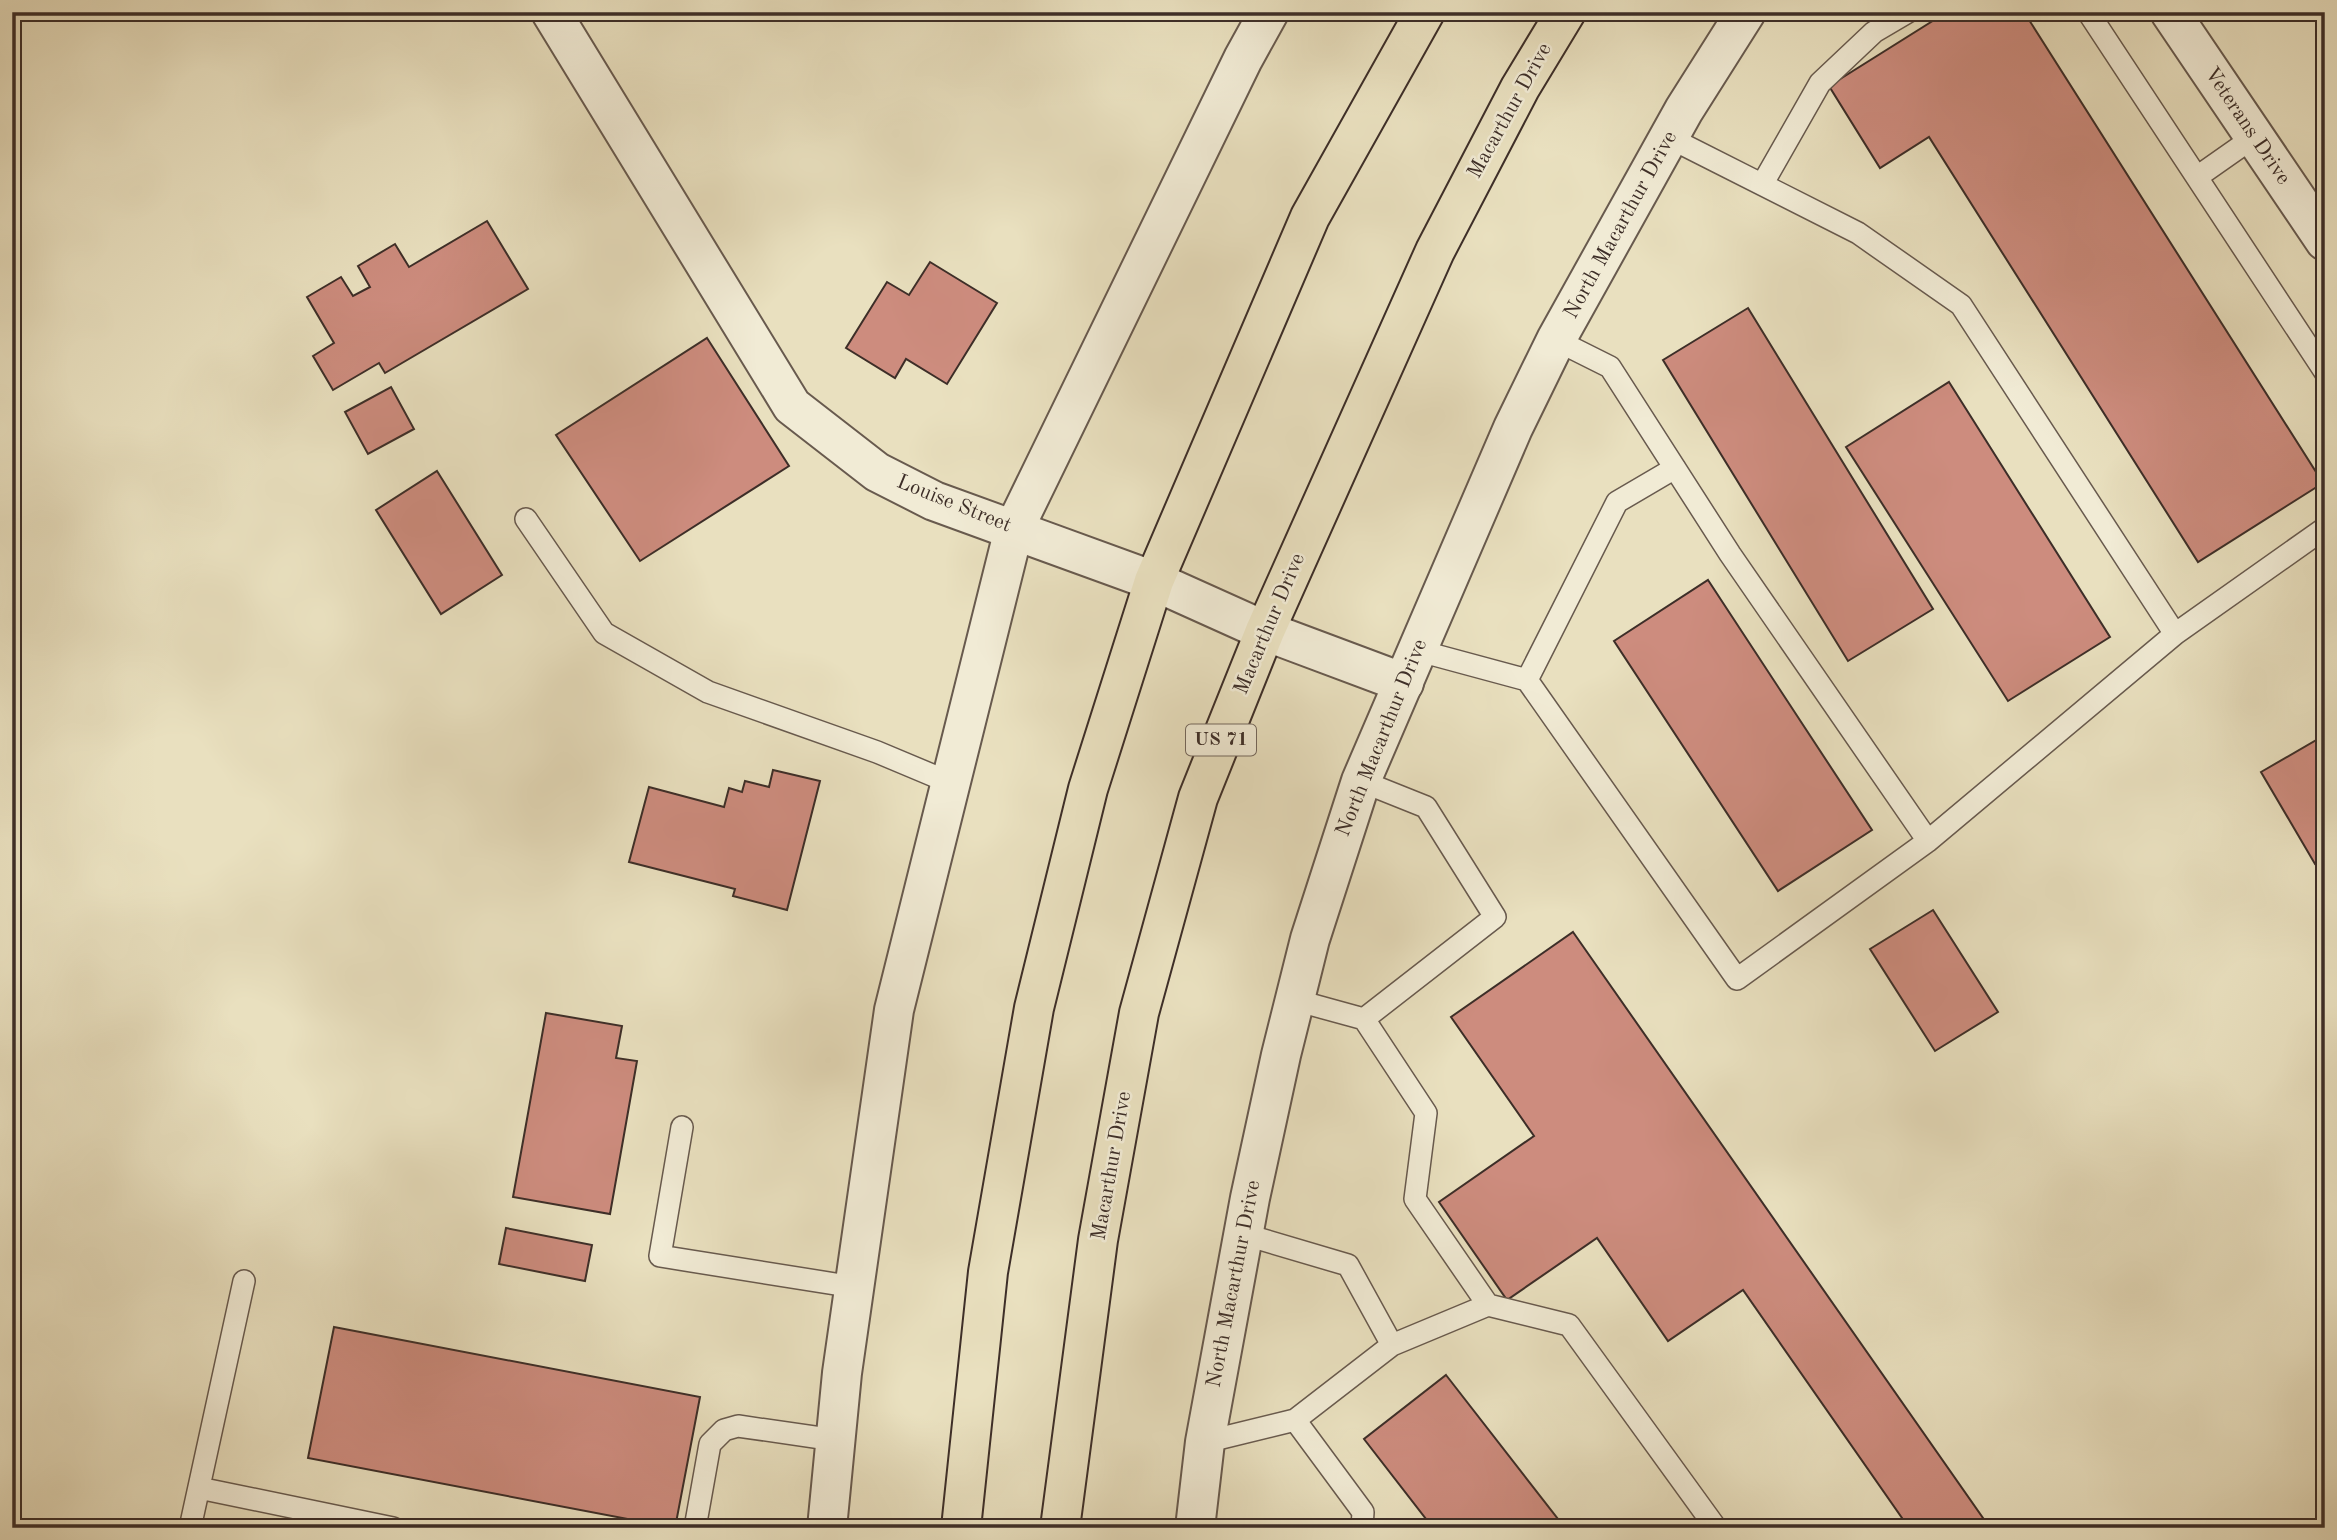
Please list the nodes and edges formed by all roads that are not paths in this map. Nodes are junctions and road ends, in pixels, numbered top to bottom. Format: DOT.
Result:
graph roads {
  1 [pos="551,12"];
  2 [pos="1269,12"];
  3 [pos="1425,12"];
  4 [pos="1566,12"];
  5 [pos="1746,12"];
  6 [pos="1908,12"];
  7 [pos="2088,12"];
  8 [pos="2170,12"];
  9 [pos="2254,137"];
  10 [pos="1670,138"];
  11 [pos="2197,177"];
  12 [pos="1763,183"];
  13 [pos="2325,241"];
  14 [pos="1556,340"];
  15 [pos="2325,372"];
  16 [pos="1675,468"];
  17 [pos="526,519"];
  18 [pos="1014,528"];
  19 [pos="2325,528"];
  20 [pos="1154,581"];
  21 [pos="1265,631"];
  22 [pos="2175,634"];
  23 [pos="1410,667"];
  24 [pos="1527,680"];
  25 [pos="1361,781"];
  26 [pos="951,783"];
  27 [pos="1928,841"];
  28 [pos="1295,1000"];
  29 [pos="1364,1019"];
  30 [pos="682,1127"];
  31 [pos="1243,1234"];
  32 [pos="244,1281"];
  33 [pos="854,1287"];
  34 [pos="1488,1306"];
  35 [pos="1392,1345"];
  36 [pos="1295,1420"];
  37 [pos="835,1440"];
  38 [pos="1205,1442"];
  39 [pos="199,1488"];
  40 [pos="190,1528"];
  41 [pos="393,1528"];
  42 [pos="695,1528"];
  43 [pos="827,1528"];
  44 [pos="961,1528"];
  45 [pos="1060,1528"];
  46 [pos="1195,1528"];
  47 [pos="1362,1528"];
  48 [pos="1716,1528"];
  1 -- 18 [label="street, Louise Street"];
  2 -- 18 [label="street"];
  3 -- 20 [label="highway"];
  4 -- 21 [label="highway, Macarthur Drive / US 71"];
  5 -- 10 [label="street, North Macarthur Drive"];
  6 -- 12 [label="lane"];
  7 -- 11 [label="lane"];
  8 -- 9 [label="street, Veterans Drive"];
  9 -- 11 [label="lane"];
  9 -- 13 [label="street, Veterans Drive"];
  10 -- 12 [label="lane"];
  10 -- 14 [label="street, North Macarthur Drive"];
  11 -- 15 [label="lane"];
  12 -- 22 [label="lane"];
  14 -- 16 [label="lane"];
  14 -- 23 [label="street, North Macarthur Drive"];
  16 -- 24 [label="lane"];
  16 -- 27 [label="lane"];
  17 -- 26 [label="lane"];
  18 -- 20 [label="street, Louise Street"];
  18 -- 26 [label="street"];
  19 -- 22 [label="lane"];
  20 -- 21 [label="street, Louise Street"];
  20 -- 44 [label="highway"];
  21 -- 23 [label="street, Louise Street"];
  21 -- 45 [label="highway, Macarthur Drive / US 71"];
  22 -- 27 [label="lane"];
  23 -- 24 [label="lane"];
  23 -- 25 [label="street, North Macarthur Drive"];
  24 -- 27 [label="lane"];
  25 -- 28 [label="street, North Macarthur Drive"];
  25 -- 29 [label="lane"];
  26 -- 33 [label="street"];
  28 -- 29 [label="lane"];
  28 -- 31 [label="street, North Macarthur Drive"];
  29 -- 34 [label="lane"];
  30 -- 33 [label="lane"];
  31 -- 35 [label="lane"];
  31 -- 38 [label="street, North Macarthur Drive"];
  32 -- 39 [label="lane"];
  33 -- 37 [label="street"];
  34 -- 35 [label="lane"];
  34 -- 48 [label="lane"];
  35 -- 36 [label="lane"];
  36 -- 38 [label="lane"];
  36 -- 47 [label="lane"];
  37 -- 42 [label="lane"];
  37 -- 43 [label="street"];
  38 -- 46 [label="street, North Macarthur Drive"];
  39 -- 40 [label="lane"];
  39 -- 41 [label="lane"];
}
